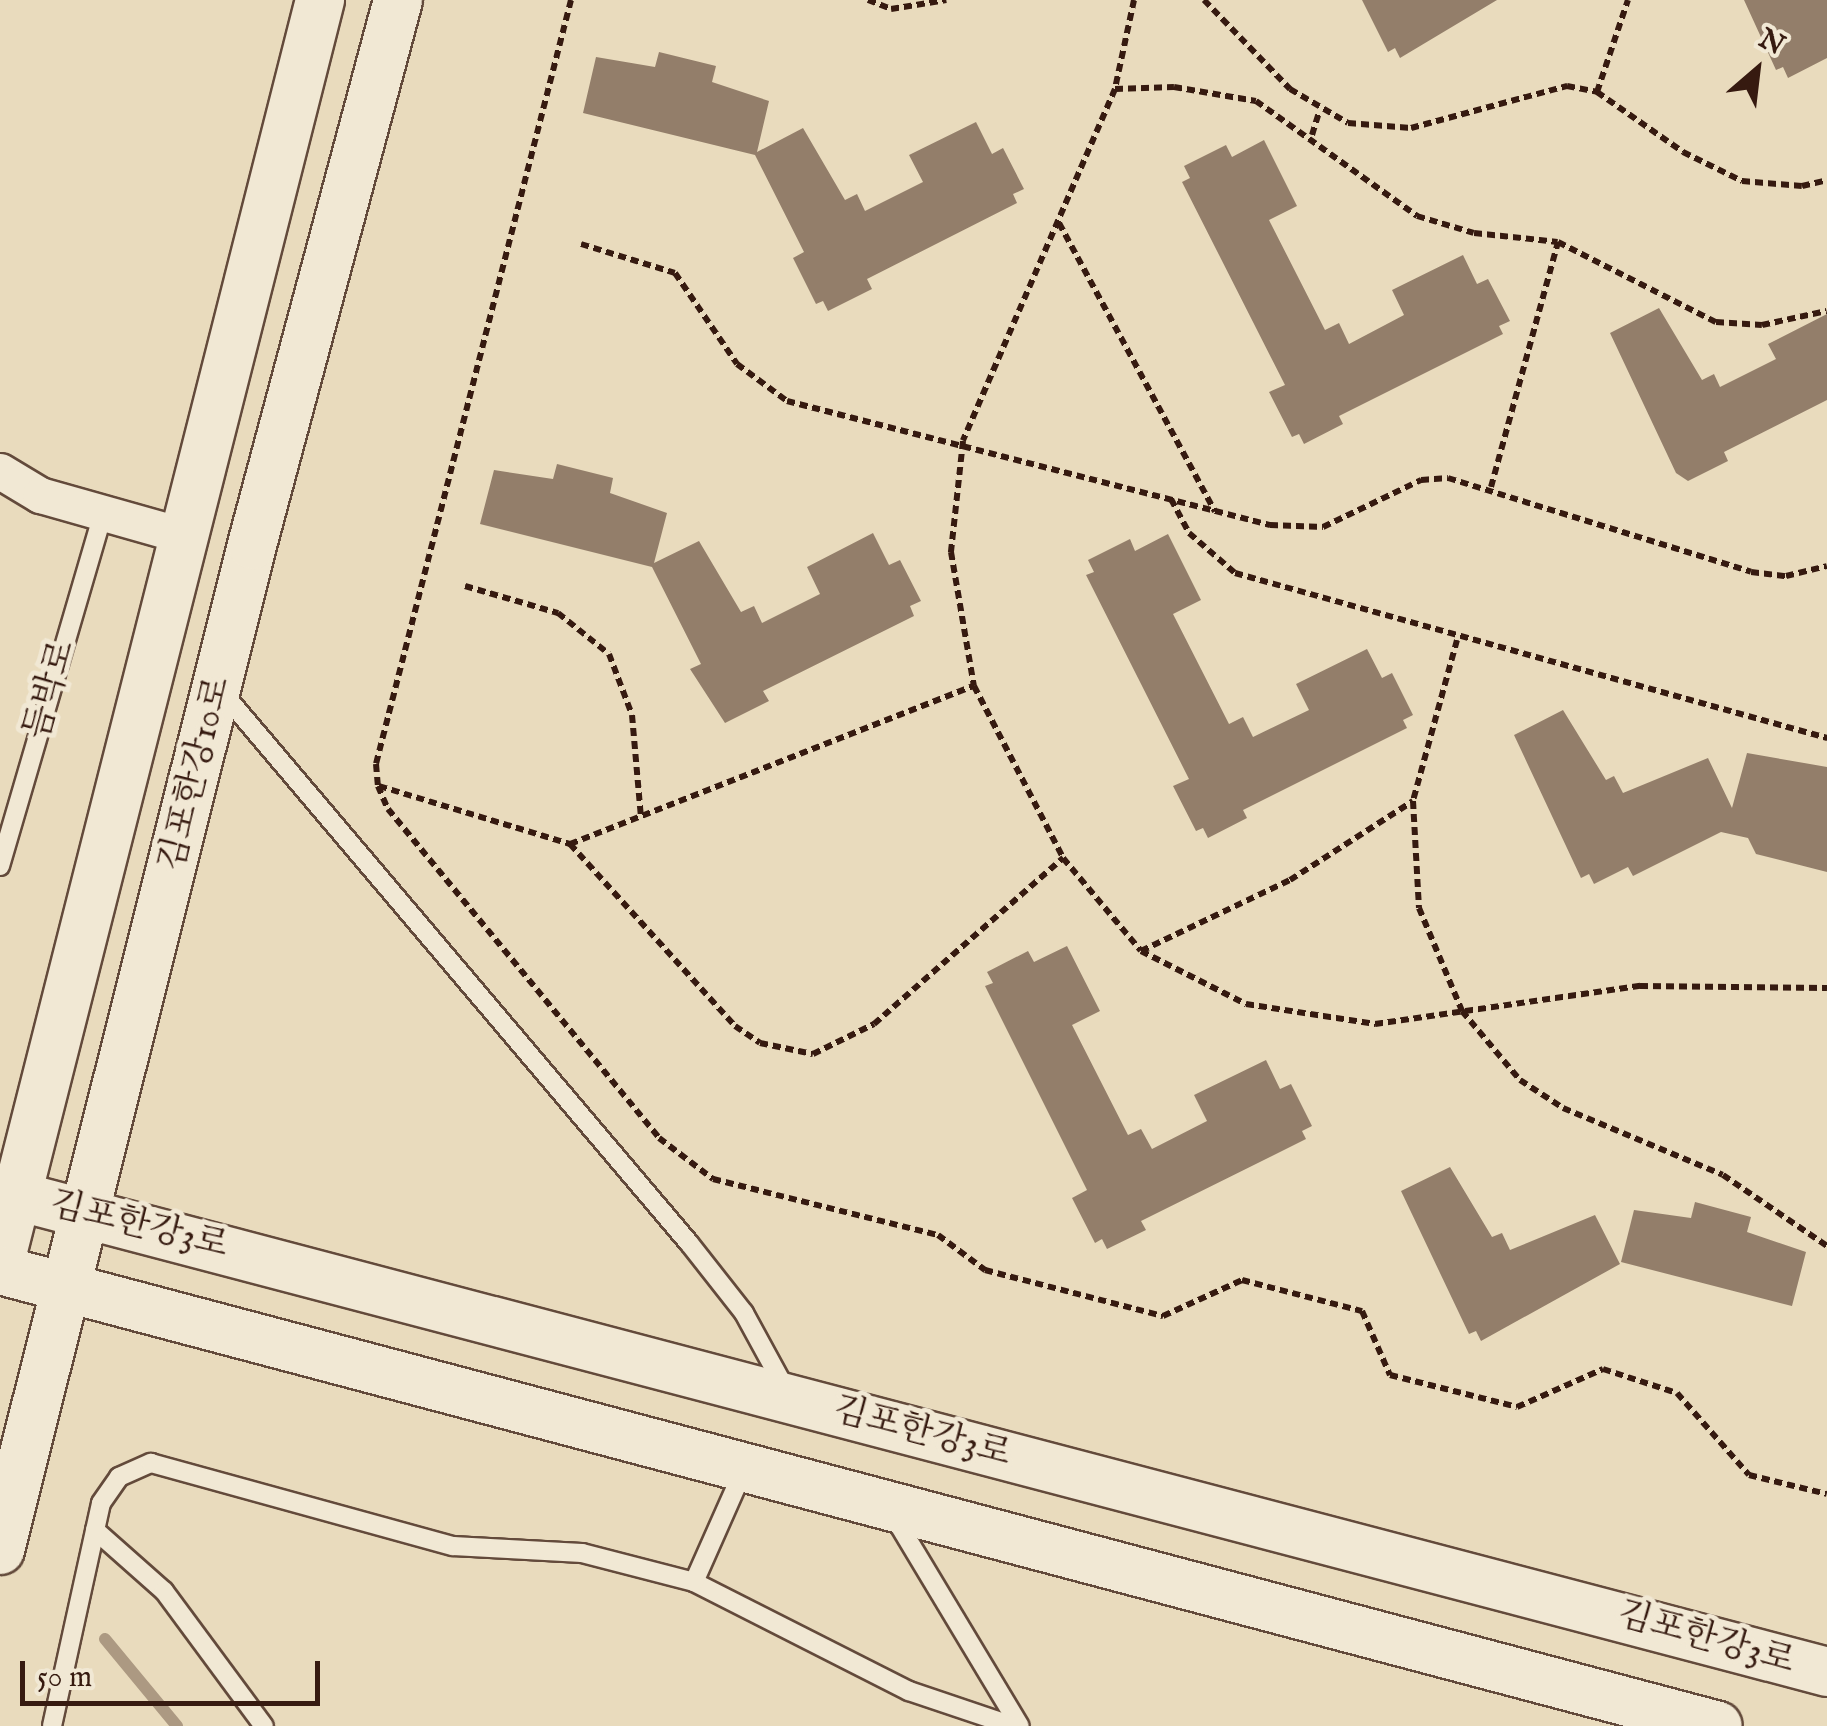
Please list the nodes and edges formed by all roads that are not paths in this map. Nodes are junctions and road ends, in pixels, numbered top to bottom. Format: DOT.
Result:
graph roads {
  1 [pos="320,0"];
  2 [pos="398,0"];
  3 [pos="0,471"];
  4 [pos="103,513"];
  5 [pos="184,536"];
  6 [pos="218,688"];
  7 [pos="0,866"];
  8 [pos="18,1196"];
  9 [pos="87,1212"];
  10 [pos="0,1266"];
  11 [pos="68,1289"];
  12 [pos="791,1399"];
  13 [pos="744,1468"];
  14 [pos="888,1506"];
  15 [pos="94,1530"];
  16 [pos="0,1550"];
  17 [pos="694,1582"];
  18 [pos="1827,1672"];
  19 [pos="52,1726"];
  20 [pos="264,1726"];
  21 [pos="1017,1726"];
  22 [pos="1718,1726"];
  1 -- 5 [label="street, 김포한강10로"];
  2 -- 6 [label="street, 김포한강10로"];
  3 -- 4 [label="street"];
  4 -- 5 [label="street"];
  4 -- 7 [label="lane, 듬박로"];
  5 -- 8 [label="street, 김포한강10로"];
  6 -- 9 [label="street, 김포한강10로"];
  6 -- 12 [label="lane"];
  8 -- 9 [label="street, 김포한강3로"];
  8 -- 10 [label="street, 김포한강10로"];
  9 -- 11 [label="street, 김포한강10로"];
  9 -- 12 [label="street, 김포한강3로"];
  10 -- 11 [label="street"];
  11 -- 13 [label="street"];
  11 -- 16 [label="street, 김포한강10로"];
  12 -- 18 [label="street, 김포한강3로"];
  13 -- 14 [label="street"];
  13 -- 17 [label="lane"];
  14 -- 21 [label="lane"];
  14 -- 22 [label="street"];
  15 -- 17 [label="lane"];
  15 -- 19 [label="lane"];
  15 -- 20 [label="lane"];
  17 -- 21 [label="lane"];
}
